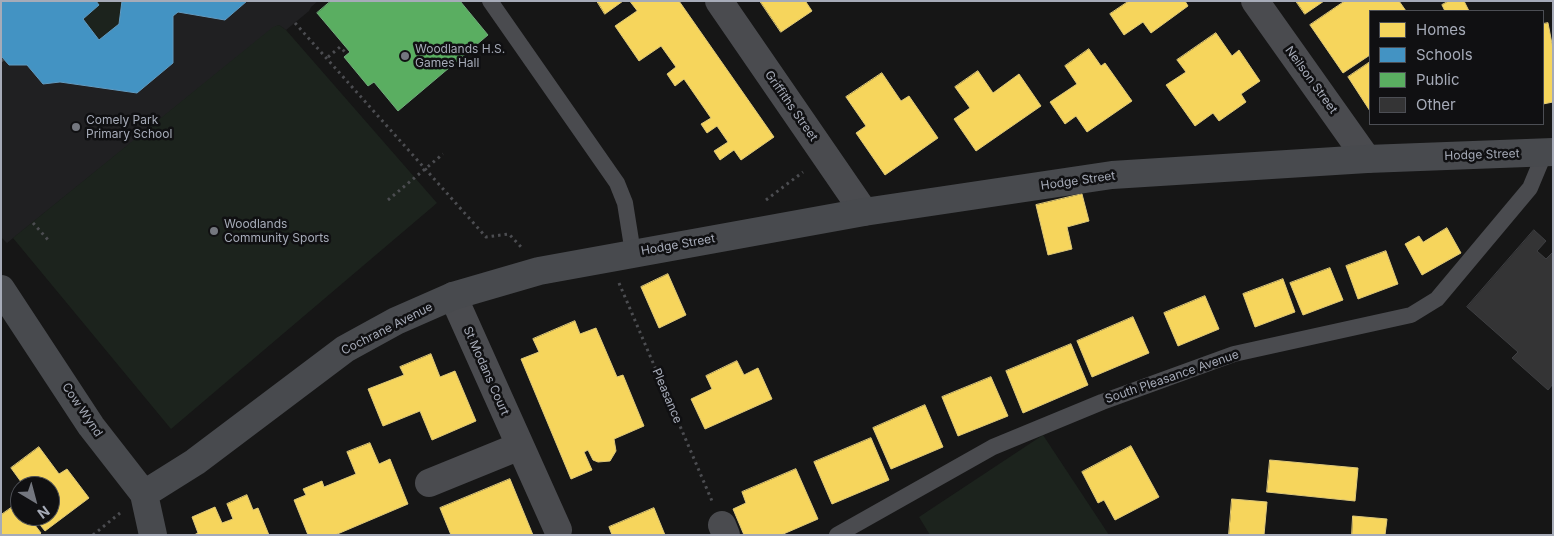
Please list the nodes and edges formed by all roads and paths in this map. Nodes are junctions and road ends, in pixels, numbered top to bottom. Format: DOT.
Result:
graph roads {
  1 [pos="490,1"];
  2 [pos="719,1"];
  3 [pos="1255,1"];
  4 [pos="295,23"];
  5 [pos="347,54"];
  6 [pos="328,57"];
  7 [pos="1549,152"];
  8 [pos="443,154"];
  9 [pos="825,155"];
  10 [pos="1367,159"];
  11 [pos="426,168"];
  12 [pos="388,200"];
  13 [pos="763,203"];
  14 [pos="864,212"];
  15 [pos="33,223"];
  16 [pos="50,242"];
  17 [pos="524,252"];
  18 [pos="621,255"];
  19 [pos="1,289"];
  20 [pos="453,296"];
  21 [pos="520,446"];
  22 [pos="429,483"];
  23 [pos="144,494"];
  24 [pos="558,530"];
  25 [pos="724,530"];
  26 [pos="153,535"];
  27 [pos="837,535"];
  1 -- 18 [label="lane"];
  2 -- 9 [label="street, Griffiths Street"];
  3 -- 10 [label="street, Neilson Street"];
  4 -- 6 [label="path"];
  5 -- 6 [label="path"];
  6 -- 11 [label="path"];
  7 -- 10 [label="main road, Hodge Street"];
  7 -- 27 [label="lane, South Pleasance Avenue"];
  8 -- 11 [label="path"];
  9 -- 13 [label="path"];
  9 -- 14 [label="street, Griffiths Street"];
  10 -- 14 [label="main road, Hodge Street"];
  11 -- 12 [label="path"];
  11 -- 17 [label="path"];
  14 -- 18 [label="main road, Hodge Street"];
  15 -- 16 [label="path"];
  18 -- 20 [label="main road, Cochrane Avenue"];
  18 -- 25 [label="path, Pleasance"];
  19 -- 23 [label="main road, Cow Wynd"];
  20 -- 21 [label="street, St Modans Court"];
  20 -- 23 [label="main road, Cochrane Avenue"];
  21 -- 22 [label="street"];
  21 -- 24 [label="street, St Modans Court"];
  23 -- 26 [label="main road, Cow Wynd"];
}
